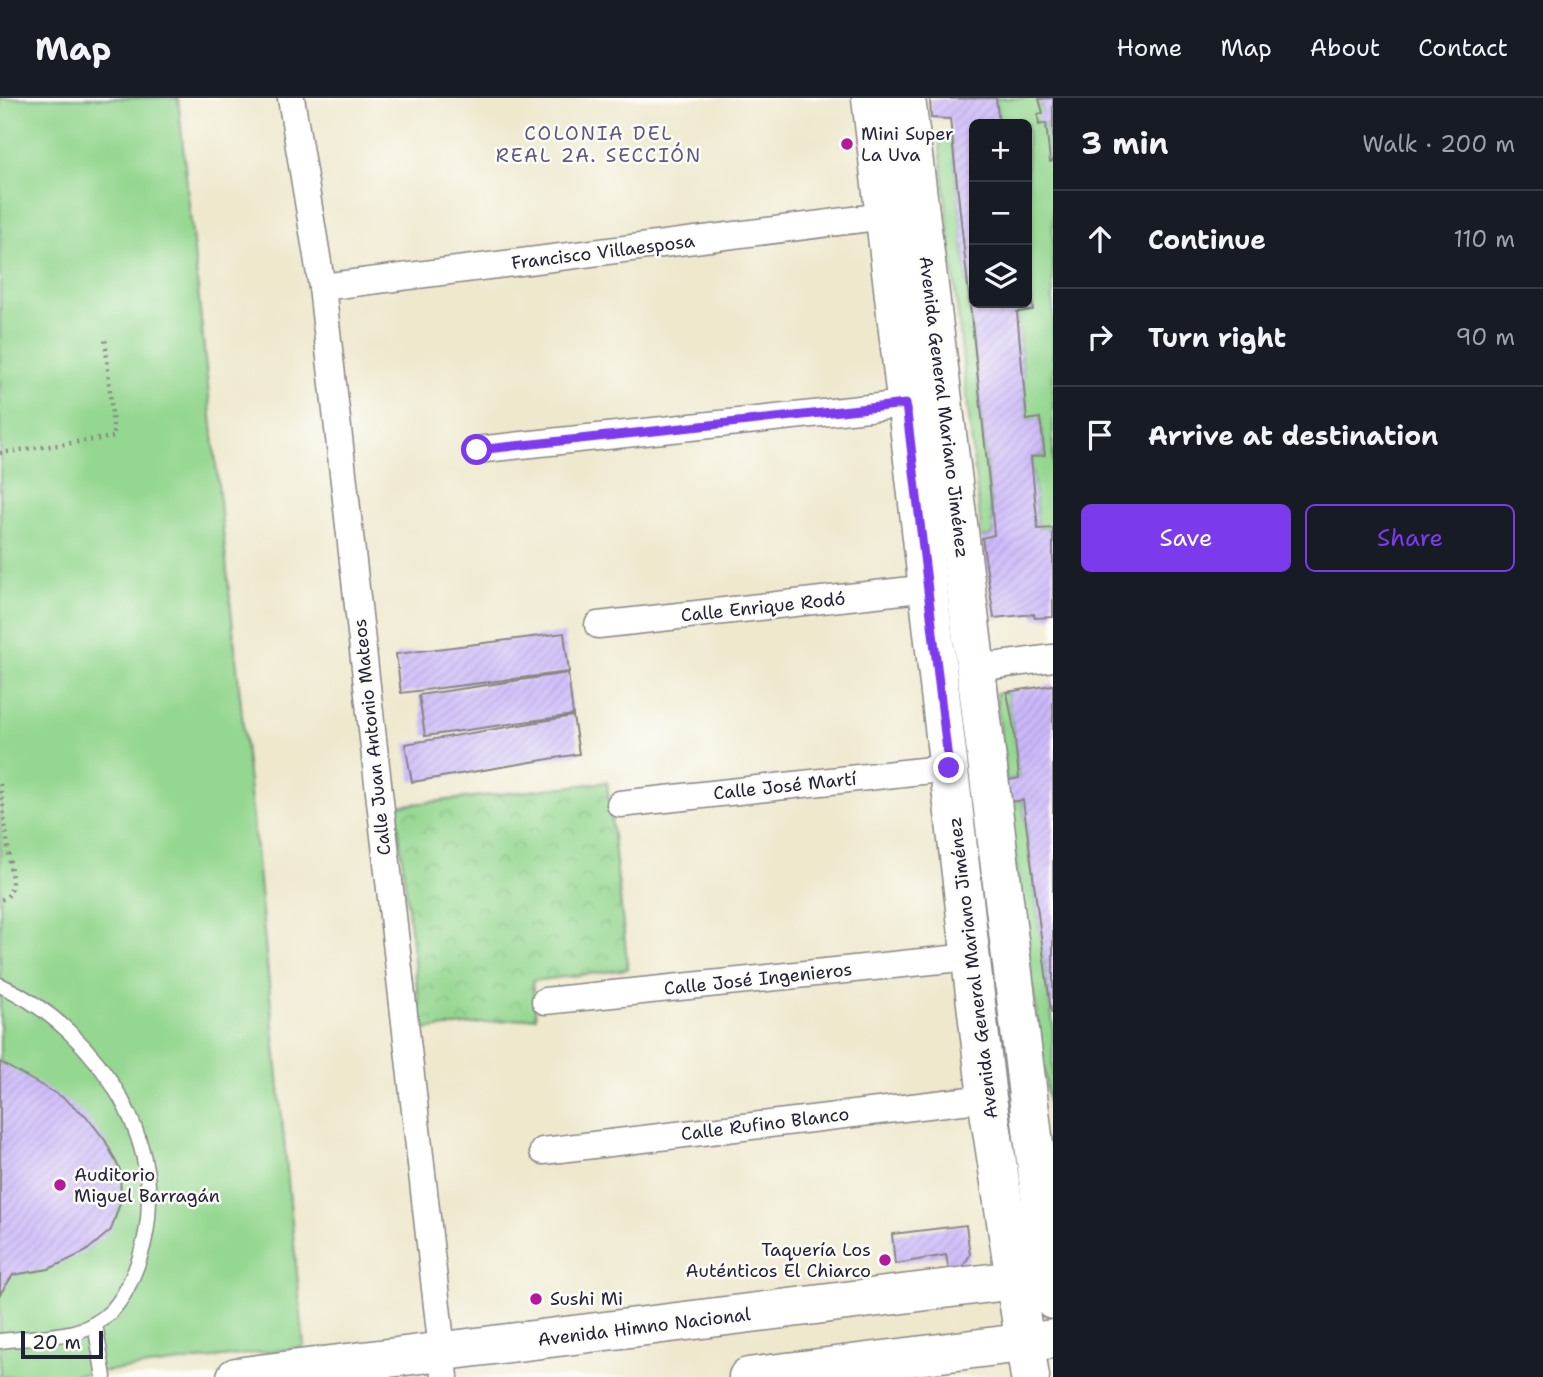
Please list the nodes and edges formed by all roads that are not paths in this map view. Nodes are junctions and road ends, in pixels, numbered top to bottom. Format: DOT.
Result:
graph roads {
  1 [pos="292,98"];
  2 [pos="871,98"];
  3 [pos="906,98"];
  4 [pos="884,216"];
  5 [pos="322,288"];
  6 [pos="906,404"];
  7 [pos="477,450"];
  8 [pos="929,588"];
  9 [pos="598,625"];
  10 [pos="1053,658"];
  11 [pos="976,668"];
  12 [pos="949,768"];
  13 [pos="620,804"];
  14 [pos="970,957"];
  15 [pos="0,985"];
  16 [pos="545,1001"];
  17 [pos="987,1098"];
  18 [pos="543,1151"];
  19 [pos="1043,1283"];
  20 [pos="94,1324"];
  21 [pos="0,1341"];
  22 [pos="1037,1353"];
  23 [pos="444,1364"];
  24 [pos="104,1377"];
  25 [pos="236,1377"];
  26 [pos="748,1377"];
  1 -- 5 [label="street, Calle Juan Antonio Mateos"];
  2 -- 4 [label="main road, Avenida General Mariano Jiménez"];
  3 -- 11 [label="main road, Avenida General Mariano Jiménez"];
  4 -- 5 [label="street, Francisco Villaesposa"];
  4 -- 6 [label="main road, Avenida General Mariano Jiménez"];
  5 -- 23 [label="street, Calle Juan Antonio Mateos"];
  6 -- 7 [label="street"];
  6 -- 8 [label="main road, Avenida General Mariano Jiménez"];
  8 -- 9 [label="street, Calle Enrique Rodó"];
  8 -- 12 [label="main road, Avenida General Mariano Jiménez"];
  10 -- 11 [label="street"];
  11 -- 19 [label="main road, Avenida General Mariano Jiménez"];
  12 -- 13 [label="street, Calle José Martí"];
  12 -- 14 [label="main road, Avenida General Mariano Jiménez"];
  14 -- 16 [label="street, Calle José Ingenieros"];
  14 -- 17 [label="main road, Avenida General Mariano Jiménez"];
  15 -- 20 [label="lane"];
  17 -- 18 [label="street, Calle Rufino Blanco"];
  17 -- 19 [label="main road, Avenida General Mariano Jiménez"];
  19 -- 22 [label="main road, Avenida General Mariano Jiménez"];
  19 -- 23 [label="main road, Avenida Himno Nacional"];
  20 -- 21 [label="lane"];
  20 -- 24 [label="lane"];
  22 -- 26 [label="main road"];
  23 -- 25 [label="main road, Avenida Himno Nacional"];
}
